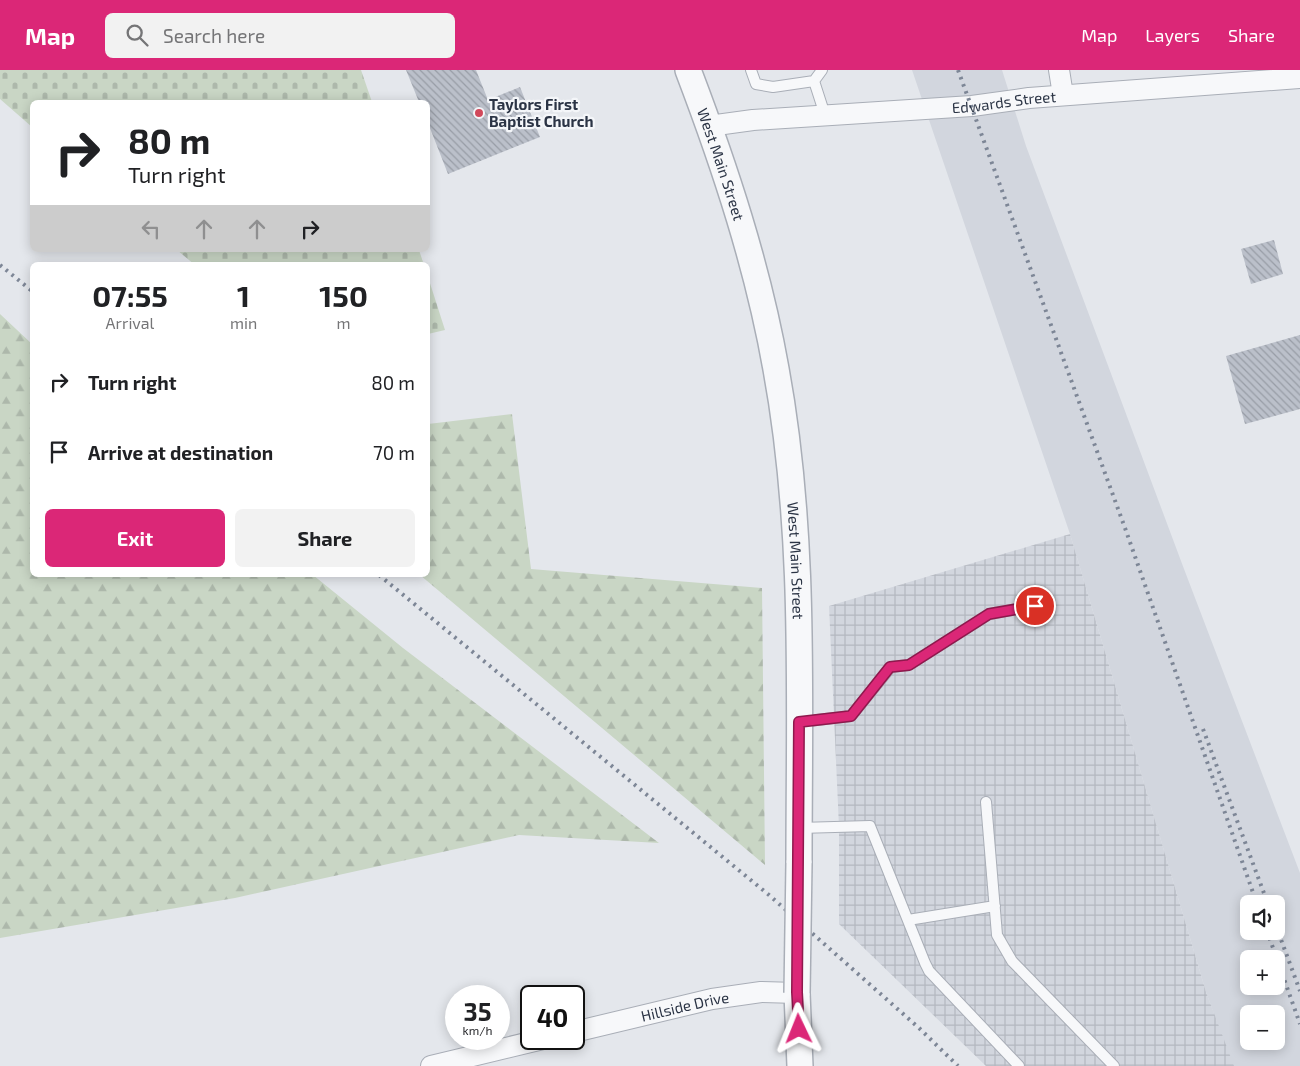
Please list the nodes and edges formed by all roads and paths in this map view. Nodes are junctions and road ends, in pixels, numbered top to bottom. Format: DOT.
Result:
graph roads {
  1 [pos="688,70"];
  2 [pos="751,70"];
  3 [pos="822,70"];
  4 [pos="1059,70"];
  5 [pos="1300,78"];
  6 [pos="814,81"];
  7 [pos="1063,96"];
  8 [pos="825,115"];
  9 [pos="710,126"];
  10 [pos="1035,606"];
  11 [pos="799,722"];
  12 [pos="986,802"];
  13 [pos="799,828"];
  14 [pos="994,906"];
  15 [pos="908,920"];
  16 [pos="797,992"];
  17 [pos="585,1029"];
  18 [pos="520,1044"];
  19 [pos="430,1066"];
  20 [pos="800,1066"];
  21 [pos="1019,1066"];
  22 [pos="1114,1066"];
  1 -- 9 [label="street, West Main Street"];
  2 -- 6 [label="lane"];
  3 -- 6 [label="lane"];
  4 -- 7 [label="street"];
  5 -- 7 [label="street, Edwards Street"];
  6 -- 8 [label="lane"];
  7 -- 8 [label="street, Edwards Street"];
  8 -- 9 [label="street, Edwards Street"];
  9 -- 11 [label="street, West Main Street"];
  10 -- 11 [label="lane"];
  11 -- 13 [label="street, West Main Street"];
  12 -- 14 [label="lane"];
  13 -- 15 [label="lane"];
  13 -- 16 [label="street, West Main Street, bridge"];
  14 -- 15 [label="lane"];
  14 -- 22 [label="lane"];
  15 -- 21 [label="lane"];
  16 -- 17 [label="street, Hillside Drive"];
  16 -- 20 [label="street, West Main Street"];
  18 -- 19 [label="street"];
}
